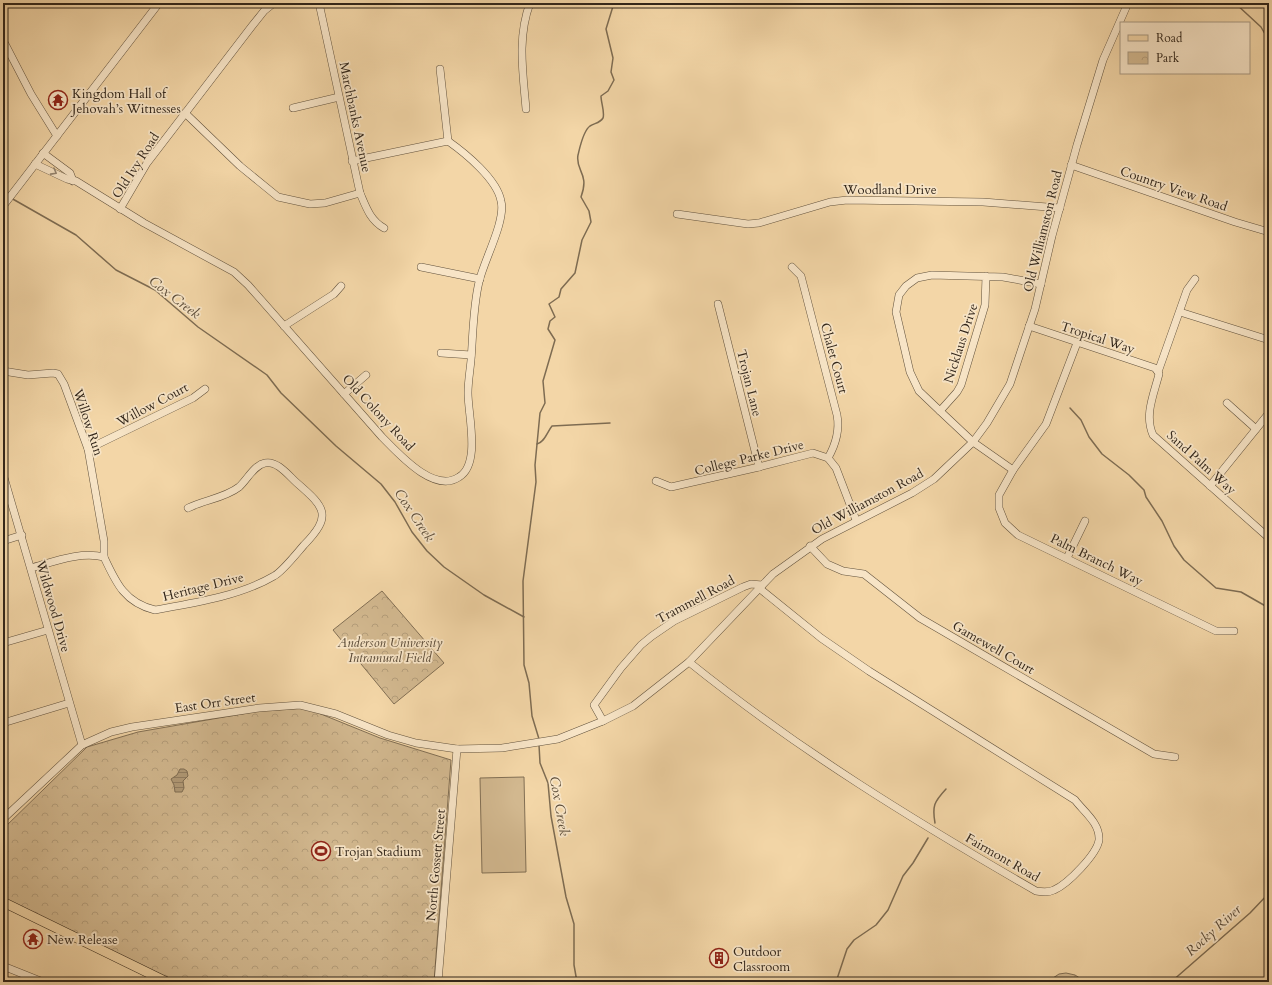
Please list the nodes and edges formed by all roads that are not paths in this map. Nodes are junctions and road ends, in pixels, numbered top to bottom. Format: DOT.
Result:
graph roads {
  1 [pos="158,3"];
  2 [pos="274,3"];
  3 [pos="319,3"];
  4 [pos="530,3"];
  5 [pos="1128,3"];
  6 [pos="3,40"];
  7 [pos="440,69"];
  8 [pos="339,97"];
  9 [pos="293,108"];
  10 [pos="526,109"];
  11 [pos="185,113"];
  12 [pos="57,136"];
  13 [pos="448,141"];
  14 [pos="43,152"];
  15 [pos="352,160"];
  16 [pos="35,164"];
  17 [pos="1071,165"];
  18 [pos="73,180"];
  19 [pos="360,193"];
  20 [pos="4,204"];
  21 [pos="1060,208"];
  22 [pos="120,209"];
  23 [pos="677,214"];
  24 [pos="384,228"];
  25 [pos="1269,232"];
  26 [pos="421,267"];
  27 [pos="792,267"];
  28 [pos="986,276"];
  29 [pos="480,278"];
  30 [pos="1195,279"];
  31 [pos="1041,284"];
  32 [pos="342,286"];
  33 [pos="718,304"];
  34 [pos="1180,312"];
  35 [pos="284,326"];
  36 [pos="1029,326"];
  37 [pos="1269,340"];
  38 [pos="1077,343"];
  39 [pos="441,353"];
  40 [pos="471,355"];
  41 [pos="3,371"];
  42 [pos="1158,372"];
  43 [pos="366,376"];
  44 [pos="204,389"];
  45 [pos="344,394"];
  46 [pos="1227,403"];
  47 [pos="940,411"];
  48 [pos="1269,413"];
  49 [pos="1256,429"];
  50 [pos="973,442"];
  51 [pos="88,450"];
  52 [pos="828,458"];
  53 [pos="759,468"];
  54 [pos="1013,470"];
  55 [pos="3,474"];
  56 [pos="656,481"];
  57 [pos="1210,486"];
  58 [pos="188,508"];
  59 [pos="856,520"];
  60 [pos="1085,521"];
  61 [pos="22,535"];
  62 [pos="1268,536"];
  63 [pos="3,541"];
  64 [pos="810,546"];
  65 [pos="104,557"];
  66 [pos="1067,558"];
  67 [pos="31,568"];
  68 [pos="760,587"];
  69 [pos="48,630"];
  70 [pos="1234,630"];
  71 [pos="3,643"];
  72 [pos="689,662"];
  73 [pos="69,703"];
  74 [pos="603,722"];
  75 [pos="3,723"];
  76 [pos="82,745"];
  77 [pos="457,749"];
  78 [pos="1175,757"];
  79 [pos="3,819"];
  80 [pos="3,902"];
  81 [pos="3,966"];
  82 [pos="43,982"];
  83 [pos="167,982"];
  84 [pos="438,982"];
  1 -- 12 [label="street"];
  2 -- 11 [label="street, Old Ivy Road"];
  3 -- 8 [label="street, Marchbanks Avenue"];
  4 -- 10 [label="street"];
  5 -- 17 [label="street, Old Williamston Road"];
  6 -- 12 [label="street"];
  7 -- 13 [label="street"];
  8 -- 9 [label="street"];
  8 -- 15 [label="street, Marchbanks Avenue"];
  11 -- 19 [label="street"];
  11 -- 22 [label="street, Old Ivy Road"];
  12 -- 14 [label="street"];
  13 -- 15 [label="street"];
  13 -- 29 [label="street, Old Colony Road"];
  14 -- 16 [label="street"];
  14 -- 18 [label="street, Old Colony Road"];
  15 -- 19 [label="street, Marchbanks Avenue"];
  16 -- 18 [label="street, Old Colony Road, one-way"];
  16 -- 20 [label="street"];
  17 -- 21 [label="street, Old Williamston Road"];
  17 -- 25 [label="street, Country View Road"];
  18 -- 22 [label="street, Old Colony Road"];
  19 -- 24 [label="street, Marchbanks Avenue"];
  21 -- 23 [label="street, Woodland Drive"];
  21 -- 31 [label="street, Old Williamston Road"];
  22 -- 35 [label="street, Old Colony Road"];
  26 -- 29 [label="street"];
  27 -- 52 [label="street, Chalet Court"];
  28 -- 31 [label="street"];
  28 -- 47 [label="street, Nicklaus Drive"];
  28 -- 47 [label="street"];
  29 -- 40 [label="street, Old Colony Road"];
  30 -- 34 [label="street, Sand Palm Way"];
  31 -- 36 [label="street, Old Williamston Road"];
  32 -- 35 [label="street"];
  33 -- 53 [label="street, Trojan Lane"];
  34 -- 37 [label="street"];
  34 -- 42 [label="street, Sand Palm Way"];
  35 -- 45 [label="street, Old Colony Road"];
  36 -- 38 [label="street, Tropical Way"];
  36 -- 50 [label="street, Old Williamston Road"];
  38 -- 42 [label="street, Tropical Way"];
  38 -- 54 [label="street, Palm Branch Way"];
  39 -- 40 [label="street"];
  40 -- 45 [label="street, Old Colony Road"];
  41 -- 51 [label="street, Willow Run"];
  42 -- 57 [label="street, Sand Palm Way"];
  43 -- 45 [label="street"];
  44 -- 51 [label="street, Willow Court"];
  46 -- 49 [label="street"];
  47 -- 50 [label="street"];
  48 -- 49 [label="street"];
  49 -- 57 [label="street"];
  50 -- 54 [label="street"];
  50 -- 59 [label="street, Old Williamston Road"];
  51 -- 65 [label="street, Willow Run"];
  52 -- 53 [label="street, College Parke Drive"];
  52 -- 59 [label="street"];
  53 -- 56 [label="street, College Parke Drive"];
  54 -- 66 [label="street, Palm Branch Way"];
  55 -- 61 [label="street, Wildwood Drive"];
  57 -- 62 [label="street, Sand Palm Way"];
  58 -- 65 [label="street, Heritage Drive"];
  59 -- 64 [label="street, Old Williamston Road"];
  60 -- 66 [label="street"];
  61 -- 63 [label="street"];
  61 -- 67 [label="street, Wildwood Drive"];
  64 -- 68 [label="street, Old Williamston Road"];
  64 -- 78 [label="street, Gamewell Court"];
  65 -- 67 [label="street"];
  66 -- 70 [label="street, Palm Branch Way"];
  67 -- 69 [label="street, Wildwood Drive"];
  68 -- 72 [label="street, Old Williamston Road"];
  68 -- 72 [label="street, Fairmont Road"];
  68 -- 74 [label="street, Trammell Road"];
  69 -- 71 [label="street"];
  69 -- 73 [label="street, Wildwood Drive"];
  72 -- 74 [label="street, Old Williamston Road"];
  73 -- 75 [label="street"];
  73 -- 76 [label="street, Wildwood Drive"];
  74 -- 77 [label="street, Old Williamston Road"];
  76 -- 77 [label="street, East Orr Street"];
  76 -- 79 [label="street, East Orr Street"];
  77 -- 84 [label="street, North Gossett Street"];
  80 -- 83 [label="main road"];
  81 -- 82 [label="street"];
}
